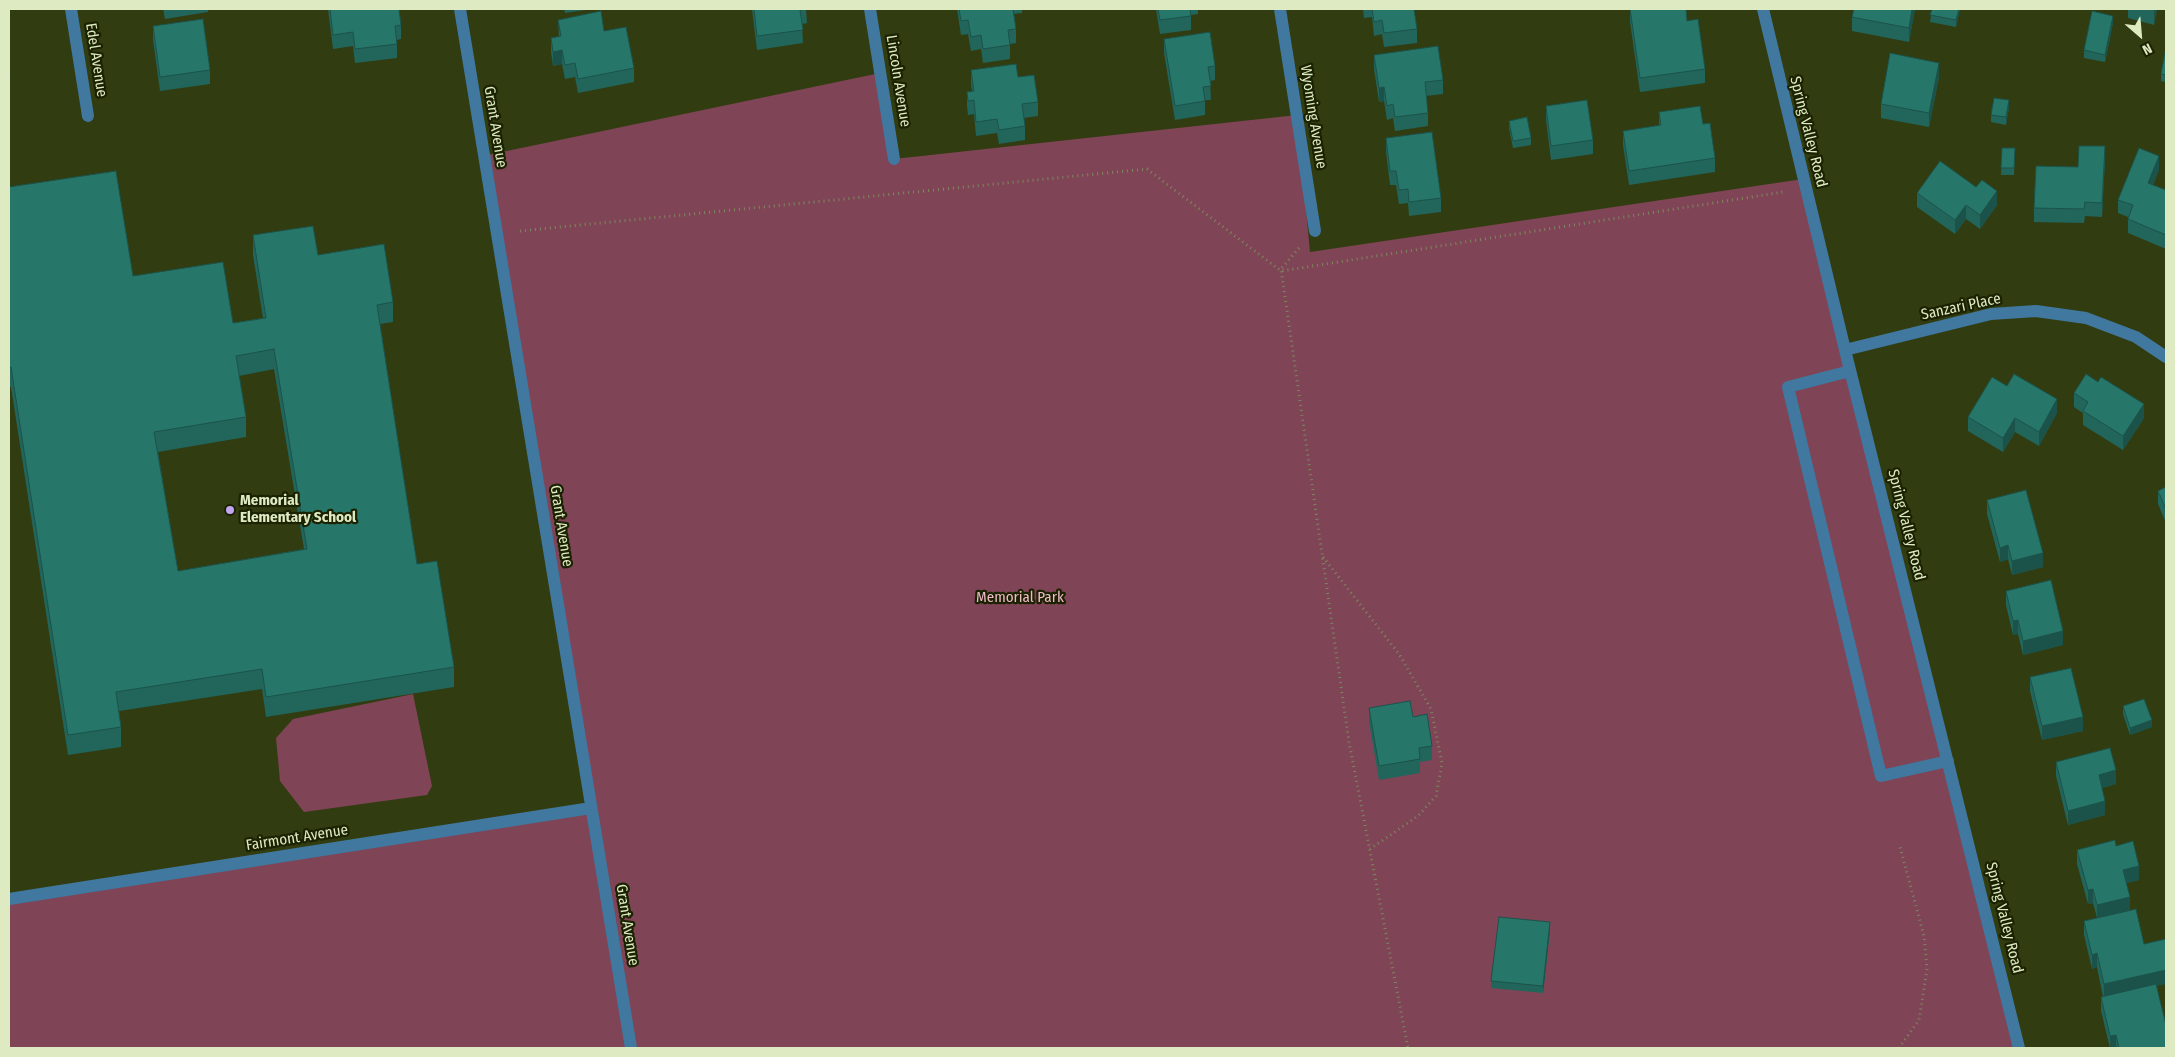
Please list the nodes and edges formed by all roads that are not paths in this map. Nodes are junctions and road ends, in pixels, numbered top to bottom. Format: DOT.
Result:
graph roads {
  1 [pos="71,9"];
  2 [pos="460,9"];
  3 [pos="870,9"];
  4 [pos="1280,9"];
  5 [pos="1763,9"];
  6 [pos="88,116"];
  7 [pos="894,159"];
  8 [pos="1315,231"];
  9 [pos="1845,350"];
  10 [pos="2166,356"];
  11 [pos="1850,371"];
  12 [pos="1948,761"];
  13 [pos="591,808"];
  14 [pos="9,899"];
  15 [pos="631,1048"];
  16 [pos="2019,1048"];
  1 -- 6 [label="street, Edel Avenue"];
  2 -- 13 [label="street, Grant Avenue"];
  3 -- 7 [label="street, Lincoln Avenue"];
  4 -- 8 [label="street, Wyoming Avenue"];
  5 -- 9 [label="street, Spring Valley Road"];
  9 -- 10 [label="street, Sanzari Place"];
  9 -- 11 [label="street, Spring Valley Road"];
  11 -- 12 [label="street, Spring Valley Road"];
  11 -- 12 [label="street"];
  12 -- 16 [label="street, Spring Valley Road"];
  13 -- 14 [label="street, Fairmont Avenue"];
  13 -- 15 [label="street, Grant Avenue"];
}
